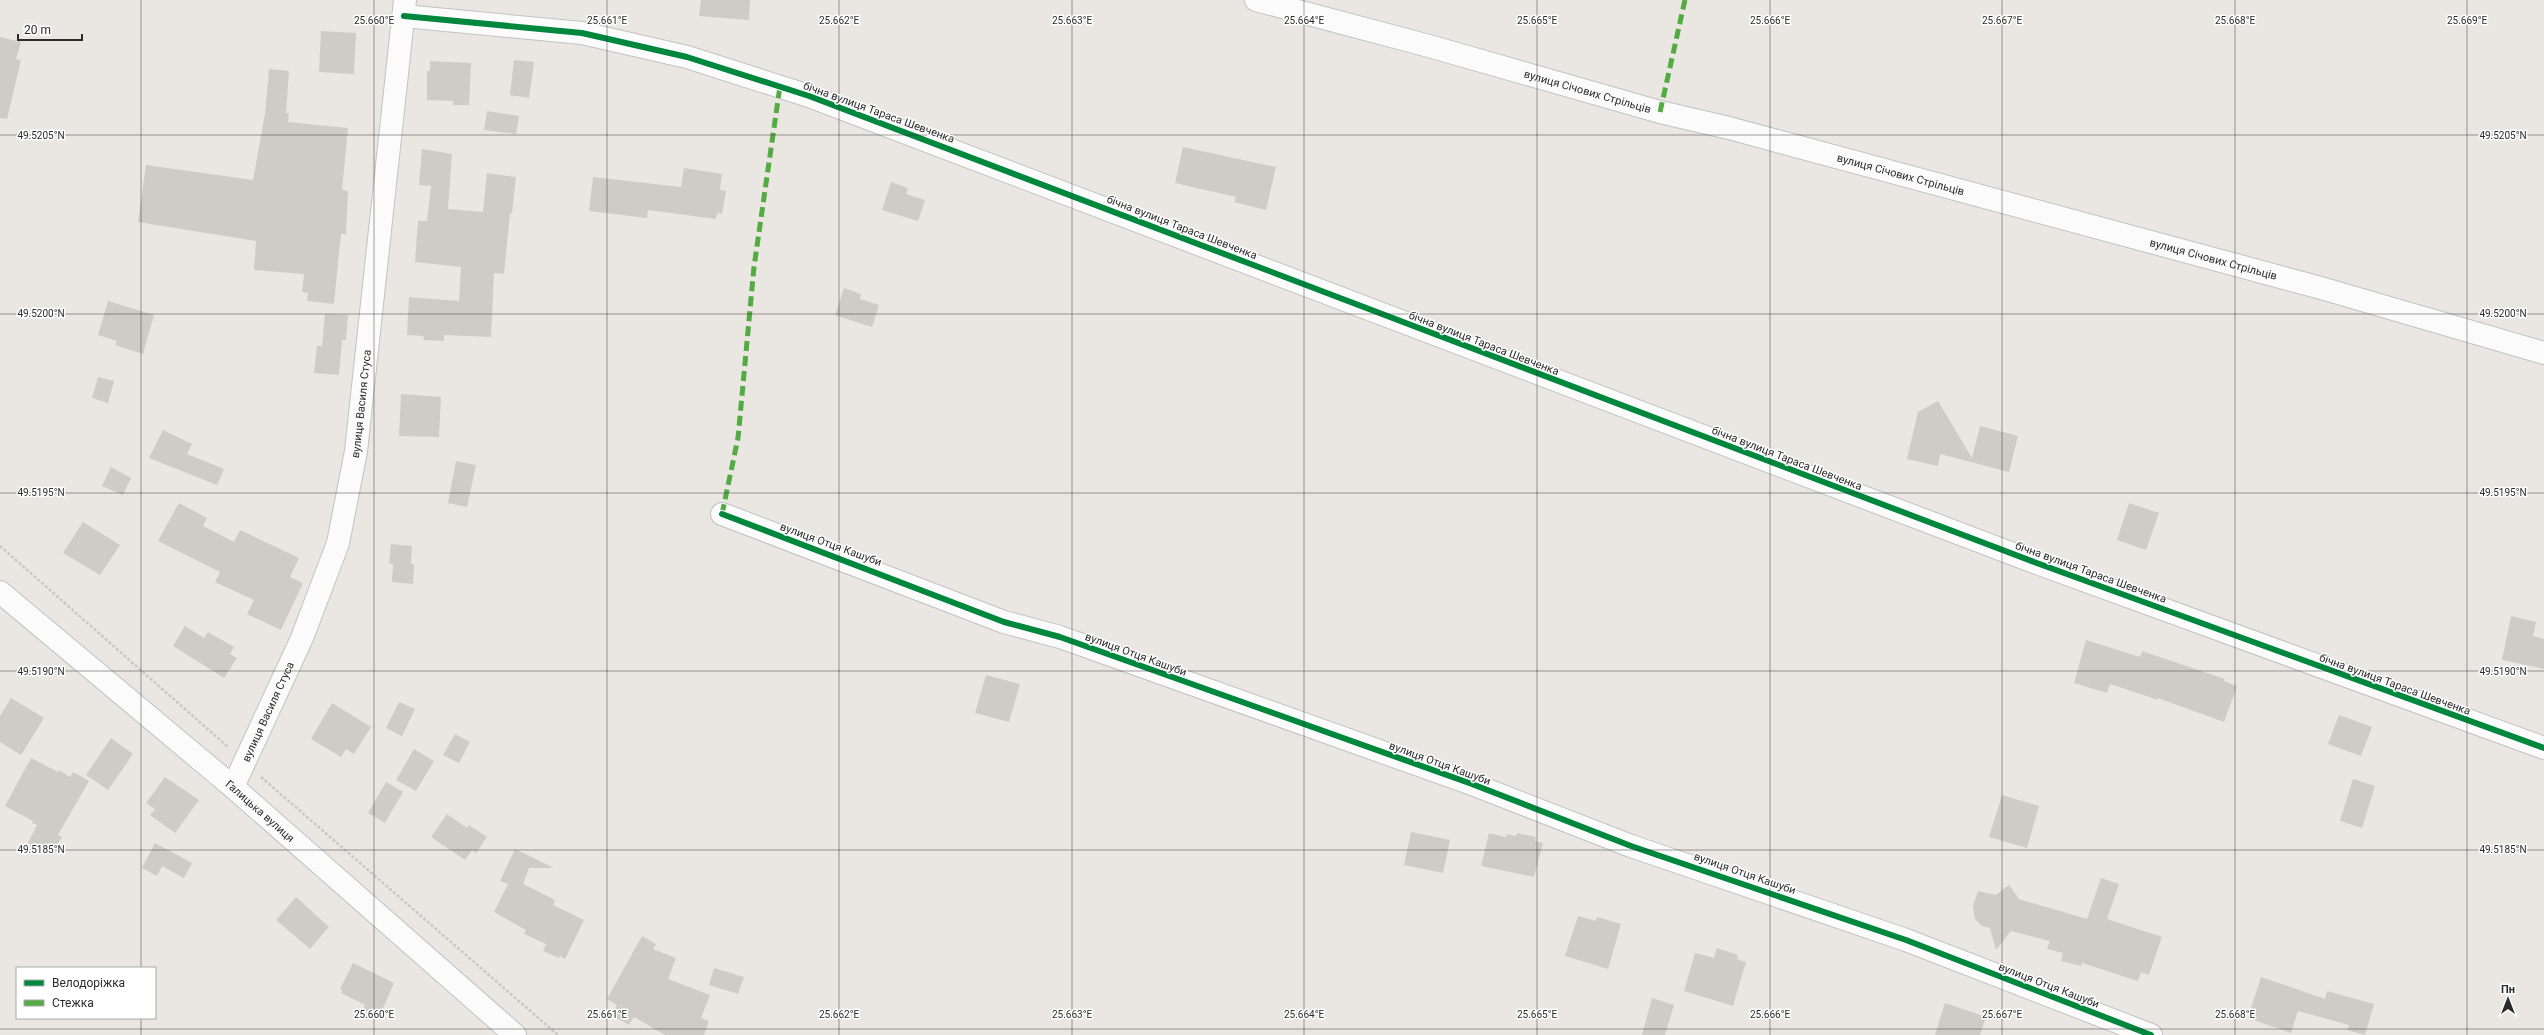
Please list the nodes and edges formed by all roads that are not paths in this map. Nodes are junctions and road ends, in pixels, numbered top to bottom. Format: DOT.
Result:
graph roads {
  1 [pos="1256,0"];
  2 [pos="405,8"];
  3 [pos="2544,353"];
  4 [pos="722,514"];
  5 [pos="0,592"];
  6 [pos="2544,748"];
  7 [pos="233,787"];
  8 [pos="515,1035"];
  9 [pos="2151,1035"];
  1 -- 3 [label="street, вулиця Січових Стрільців"];
  2 -- 6 [label="street, бічна вулиця Тараса Шевченка"];
  2 -- 7 [label="street, вулиця Василя Стуса"];
  4 -- 9 [label="street, вулиця Отця Кашуби"];
  5 -- 7 [label="street, Галицька вулиця"];
  7 -- 8 [label="street, Галицька вулиця"];
}
